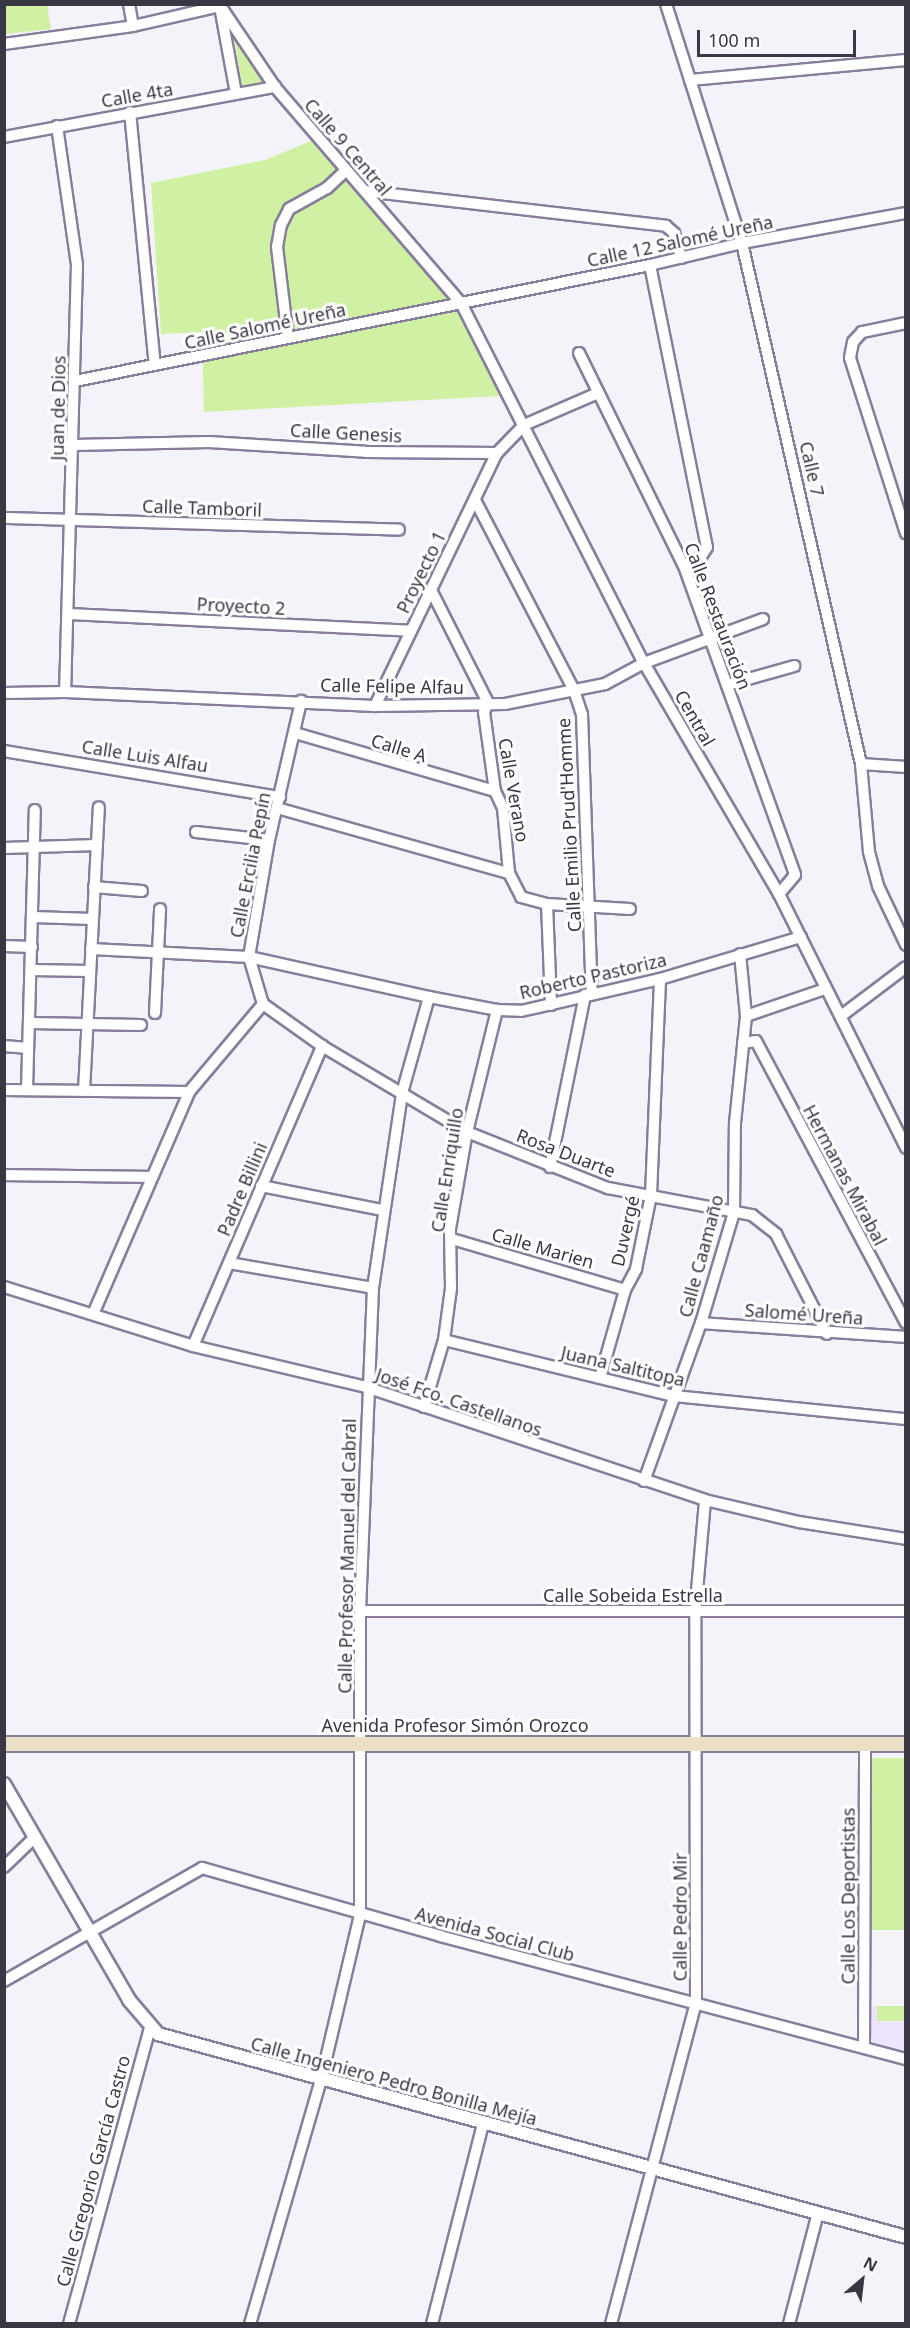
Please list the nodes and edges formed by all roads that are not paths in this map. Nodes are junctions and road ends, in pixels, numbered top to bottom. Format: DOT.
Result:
graph roads {
  1 [pos="129,4"];
  2 [pos="666,4"];
  3 [pos="220,5"];
  4 [pos="134,26"];
  5 [pos="4,44"];
  6 [pos="906,60"];
  7 [pos="690,80"];
  8 [pos="275,87"];
  9 [pos="236,94"];
  10 [pos="130,112"];
  11 [pos="57,126"];
  12 [pos="4,137"];
  13 [pos="346,170"];
  14 [pos="365,191"];
  15 [pos="906,213"];
  16 [pos="742,243"];
  17 [pos="681,258"];
  18 [pos="650,265"];
  19 [pos="461,303"];
  20 [pos="906,323"];
  21 [pos="288,338"];
  22 [pos="579,353"];
  23 [pos="155,366"];
  24 [pos="75,381"];
  25 [pos="597,393"];
  26 [pos="524,425"];
  27 [pos="74,445"];
  28 [pos="497,453"];
  29 [pos="474,500"];
  30 [pos="4,518"];
  31 [pos="72,521"];
  32 [pos="399,530"];
  33 [pos="906,533"];
  34 [pos="684,566"];
  35 [pos="431,590"];
  36 [pos="69,614"];
  37 [pos="763,619"];
  38 [pos="411,631"];
  39 [pos="710,638"];
  40 [pos="644,663"];
  41 [pos="794,666"];
  42 [pos="727,685"];
  43 [pos="574,690"];
  44 [pos="65,692"];
  45 [pos="4,693"];
  46 [pos="301,701"];
  47 [pos="488,703"];
  48 [pos="375,706"];
  49 [pos="295,733"];
  50 [pos="4,751"];
  51 [pos="861,764"];
  52 [pos="906,767"];
  53 [pos="495,791"];
  54 [pos="280,796"];
  55 [pos="99,807"];
  56 [pos="277,808"];
  57 [pos="35,810"];
  58 [pos="196,832"];
  59 [pos="269,840"];
  60 [pos="97,845"];
  61 [pos="35,847"];
  62 [pos="4,848"];
  63 [pos="509,873"];
  64 [pos="94,887"];
  65 [pos="142,891"];
  66 [pos="779,894"];
  67 [pos="547,904"];
  68 [pos="591,908"];
  69 [pos="160,909"];
  70 [pos="630,909"];
  71 [pos="34,917"];
  72 [pos="92,919"];
  73 [pos="801,938"];
  74 [pos="906,945"];
  75 [pos="4,946"];
  76 [pos="32,947"];
  77 [pos="91,950"];
  78 [pos="159,952"];
  79 [pos="740,954"];
  80 [pos="249,957"];
  81 [pos="906,967"];
  82 [pos="32,970"];
  83 [pos="89,971"];
  84 [pos="660,979"];
  85 [pos="825,989"];
  86 [pos="589,995"];
  87 [pos="429,997"];
  88 [pos="263,1004"];
  89 [pos="551,1005"];
  90 [pos="497,1010"];
  91 [pos="155,1013"];
  92 [pos="746,1016"];
  93 [pos="841,1016"];
  94 [pos="31,1023"];
  95 [pos="89,1025"];
  96 [pos="141,1025"];
  97 [pos="743,1043"];
  98 [pos="4,1046"];
  99 [pos="322,1046"];
  100 [pos="28,1048"];
  101 [pos="4,1090"];
  102 [pos="27,1090"];
  103 [pos="84,1091"];
  104 [pos="189,1092"];
  105 [pos="402,1093"];
  106 [pos="467,1132"];
  107 [pos="906,1148"];
  108 [pos="550,1167"];
  109 [pos="4,1175"];
  110 [pos="151,1177"];
  111 [pos="261,1186"];
  112 [pos="651,1195"];
  113 [pos="382,1210"];
  114 [pos="734,1212"];
  115 [pos="452,1239"];
  116 [pos="229,1263"];
  117 [pos="4,1287"];
  118 [pos="373,1288"];
  119 [pos="625,1290"];
  120 [pos="94,1312"];
  121 [pos="700,1323"];
  122 [pos="906,1323"];
  123 [pos="827,1334"];
  124 [pos="906,1337"];
  125 [pos="444,1340"];
  126 [pos="193,1346"];
  127 [pos="600,1378"];
  128 [pos="366,1387"];
  129 [pos="674,1396"];
  130 [pos="424,1407"];
  131 [pos="906,1419"];
  132 [pos="644,1481"];
  133 [pos="705,1500"];
  134 [pos="906,1539"];
  135 [pos="360,1611"];
  136 [pos="906,1611"];
  137 [pos="695,1613"];
  138 [pos="362,1743"];
  139 [pos="4,1744"];
  140 [pos="865,1744"];
  141 [pos="906,1744"];
  142 [pos="698,1745"];
  143 [pos="4,1784"];
  144 [pos="35,1837"];
  145 [pos="4,1867"];
  146 [pos="360,1915"];
  147 [pos="89,1930"];
  148 [pos="4,1981"];
  149 [pos="696,2003"];
  150 [pos="150,2028"];
  151 [pos="864,2047"];
  152 [pos="906,2059"];
  153 [pos="321,2080"];
  154 [pos="483,2124"];
  155 [pos="651,2169"];
  156 [pos="818,2213"];
  157 [pos="906,2237"];
  158 [pos="69,2324"];
  159 [pos="250,2324"];
  160 [pos="432,2324"];
  161 [pos="611,2324"];
  162 [pos="789,2324"];
  1 -- 4 [label="street"];
  2 -- 7 [label="street, Calle 7"];
  3 -- 4 [label="street"];
  3 -- 8 [label="street, Calle 9 Central"];
  3 -- 9 [label="street"];
  4 -- 5 [label="street"];
  6 -- 7 [label="street"];
  7 -- 16 [label="street, Calle 7"];
  8 -- 9 [label="street, Calle 4ta"];
  8 -- 13 [label="street, Calle 9 Central"];
  9 -- 10 [label="street, Calle 4ta"];
  10 -- 11 [label="street, Calle 4ta"];
  10 -- 23 [label="street"];
  11 -- 12 [label="street, Calle 4ta"];
  11 -- 24 [label="street, Juan de Dios"];
  13 -- 14 [label="street, Calle 9 Central"];
  13 -- 21 [label="street"];
  14 -- 17 [label="street"];
  14 -- 19 [label="street, Calle 9 Central"];
  15 -- 16 [label="street, Calle 12 Salomé Ureña"];
  16 -- 17 [label="street, Calle 12 Salomé Ureña"];
  16 -- 51 [label="street, Calle 7"];
  17 -- 18 [label="street, Calle 12 Salomé Ureña"];
  18 -- 19 [label="street, Calle 12 Salomé Ureña"];
  18 -- 34 [label="street"];
  19 -- 21 [label="street, Calle Salomé Ureña"];
  19 -- 26 [label="street, Central"];
  20 -- 33 [label="street"];
  21 -- 23 [label="street, Calle Salomé Ureña"];
  22 -- 25 [label="street, Calle Restauración"];
  23 -- 24 [label="street, Calle Salomé Ureña"];
  24 -- 27 [label="street, Juan de Dios"];
  25 -- 26 [label="street"];
  25 -- 34 [label="street, Calle Restauración"];
  26 -- 28 [label="street"];
  26 -- 40 [label="street, Central"];
  27 -- 28 [label="street, Calle Genesis"];
  27 -- 31 [label="street, Juan de Dios"];
  28 -- 29 [label="street, Proyecto 1"];
  29 -- 35 [label="street, Proyecto 1"];
  29 -- 43 [label="street, Calle Emilio Prud'Homme"];
  30 -- 31 [label="street, Calle Tamboril"];
  31 -- 32 [label="street, Calle Tamboril"];
  31 -- 36 [label="street, Juan de Dios"];
  34 -- 39 [label="street, Calle Restauración"];
  35 -- 38 [label="street, Proyecto 1"];
  35 -- 47 [label="street, Calle Verano"];
  36 -- 38 [label="street, Proyecto 2"];
  36 -- 44 [label="street, Juan de Dios"];
  37 -- 39 [label="street, Calle Felipe Alfau"];
  38 -- 48 [label="street, Proyecto 1"];
  39 -- 40 [label="street, Calle Felipe Alfau"];
  39 -- 42 [label="street, Calle Restauración"];
  40 -- 43 [label="street, Calle Felipe Alfau"];
  40 -- 66 [label="street, Central"];
  41 -- 42 [label="street"];
  42 -- 66 [label="street, Calle Restauración"];
  43 -- 47 [label="street, Calle Felipe Alfau"];
  43 -- 68 [label="street, Calle Emilio Prud'Homme"];
  44 -- 45 [label="street, Calle Felipe Alfau"];
  44 -- 46 [label="street, Calle Felipe Alfau"];
  46 -- 48 [label="street, Calle Felipe Alfau"];
  46 -- 49 [label="street, Calle Ercilia Pepín"];
  47 -- 48 [label="street, Calle Felipe Alfau"];
  47 -- 53 [label="street, Calle Verano"];
  49 -- 53 [label="street, Calle A"];
  49 -- 54 [label="street, Calle Ercilia Pepín"];
  50 -- 54 [label="street, Calle Luis Alfau"];
  51 -- 52 [label="street"];
  51 -- 74 [label="street, Calle 7"];
  53 -- 63 [label="street, Calle Verano"];
  54 -- 56 [label="street, Calle Ercilia Pepín"];
  55 -- 60 [label="street"];
  56 -- 59 [label="street, Calle Ercilia Pepín"];
  56 -- 63 [label="street"];
  57 -- 61 [label="street"];
  58 -- 59 [label="street"];
  59 -- 80 [label="street, Calle Ercilia Pepín"];
  60 -- 61 [label="street"];
  60 -- 64 [label="street"];
  61 -- 62 [label="street"];
  61 -- 71 [label="street"];
  63 -- 67 [label="street, Calle Verano"];
  64 -- 65 [label="street"];
  64 -- 72 [label="street"];
  66 -- 73 [label="street, Central"];
  67 -- 68 [label="street, Calle Verano"];
  67 -- 89 [label="street"];
  68 -- 70 [label="street, Calle Verano"];
  68 -- 86 [label="street, Calle Emilio Prud'Homme"];
  69 -- 78 [label="street"];
  71 -- 72 [label="street"];
  71 -- 76 [label="street"];
  72 -- 77 [label="street"];
  73 -- 79 [label="street, Roberto Pastoriza"];
  73 -- 85 [label="street, Central"];
  75 -- 76 [label="street"];
  76 -- 82 [label="street"];
  77 -- 78 [label="street, Roberto Pastoriza"];
  77 -- 83 [label="street"];
  78 -- 80 [label="street, Roberto Pastoriza"];
  78 -- 91 [label="street"];
  79 -- 84 [label="street, Roberto Pastoriza"];
  79 -- 92 [label="street, Calle Caamaño"];
  80 -- 87 [label="street, Roberto Pastoriza"];
  80 -- 88 [label="street, Calle Ercilia Pepín"];
  81 -- 93 [label="street"];
  82 -- 83 [label="street"];
  82 -- 94 [label="street"];
  83 -- 95 [label="street"];
  84 -- 86 [label="street, Roberto Pastoriza"];
  84 -- 112 [label="street, Duvergé"];
  85 -- 92 [label="street"];
  85 -- 93 [label="street, Central"];
  86 -- 89 [label="street, Roberto Pastoriza"];
  86 -- 108 [label="street, Calle Emilio Prud'Homme"];
  87 -- 90 [label="street, Roberto Pastoriza"];
  87 -- 105 [label="street, Calle Profesor Manuel del Cabral"];
  88 -- 99 [label="street, Rosa Duarte"];
  88 -- 104 [label="street"];
  89 -- 90 [label="street, Roberto Pastoriza"];
  90 -- 106 [label="street, Calle Enriquillo"];
  92 -- 97 [label="street, Calle Caamaño"];
  93 -- 107 [label="street, Central"];
  94 -- 95 [label="street"];
  94 -- 100 [label="street"];
  95 -- 96 [label="street"];
  95 -- 103 [label="street"];
  97 -- 114 [label="street, Calle Caamaño"];
  97 -- 122 [label="street, Hermanas Mirabal"];
  98 -- 100 [label="street"];
  99 -- 105 [label="street, Rosa Duarte"];
  99 -- 111 [label="street, Padre Billini"];
  100 -- 102 [label="street"];
  101 -- 102 [label="street"];
  102 -- 103 [label="street"];
  103 -- 104 [label="street"];
  104 -- 110 [label="street"];
  105 -- 106 [label="street, Rosa Duarte"];
  105 -- 113 [label="street, Calle Profesor Manuel del Cabral"];
  106 -- 108 [label="street, Rosa Duarte"];
  106 -- 115 [label="street, Calle Enriquillo"];
  108 -- 112 [label="street, Rosa Duarte"];
  109 -- 110 [label="street"];
  110 -- 120 [label="street"];
  111 -- 113 [label="street"];
  111 -- 116 [label="street, Padre Billini"];
  112 -- 114 [label="street, Rosa Duarte"];
  112 -- 119 [label="street, Duvergé"];
  113 -- 118 [label="street, Calle Profesor Manuel del Cabral"];
  114 -- 121 [label="street, Calle Caamaño"];
  114 -- 123 [label="street, Rosa Duarte"];
  115 -- 119 [label="street, Calle Marien"];
  115 -- 125 [label="street, Calle Enriquillo"];
  116 -- 118 [label="street"];
  116 -- 126 [label="street, Padre Billini"];
  117 -- 120 [label="street, José Fco. Castellanos"];
  118 -- 128 [label="street, Calle Profesor Manuel del Cabral"];
  119 -- 127 [label="street, Duvergé"];
  120 -- 126 [label="street, José Fco. Castellanos"];
  121 -- 123 [label="street, Salomé Ureña"];
  121 -- 129 [label="street, Calle Caamaño"];
  123 -- 124 [label="street, Salomé Ureña"];
  125 -- 127 [label="street, Juana Saltitopa"];
  125 -- 130 [label="street, Calle Enriquillo"];
  126 -- 128 [label="street, José Fco. Castellanos"];
  127 -- 129 [label="street, Juana Saltitopa"];
  128 -- 130 [label="street, José Fco. Castellanos"];
  128 -- 135 [label="street, Calle Profesor Manuel del Cabral"];
  129 -- 131 [label="street, Juana Saltitopa"];
  129 -- 132 [label="street, Calle Caamaño"];
  130 -- 132 [label="street, José Fco. Castellanos"];
  132 -- 133 [label="street, José Fco. Castellanos"];
  133 -- 134 [label="street, José Fco. Castellanos"];
  133 -- 137 [label="street, Calle Pedro Mir"];
  135 -- 137 [label="street, Calle Sobeida Estrella"];
  135 -- 138 [label="street, Calle Profesor Manuel del Cabral"];
  136 -- 137 [label="street, Calle Sobeida Estrella"];
  137 -- 142 [label="street, Calle Pedro Mir"];
  138 -- 139 [label="main road, Avenida Profesor Simón Orozco"];
  138 -- 142 [label="main road, Avenida Profesor Simón Orozco"];
  138 -- 146 [label="street, Calle Profesor Manuel del Cabral"];
  140 -- 141 [label="main road, Avenida Profesor Simón Orozco"];
  140 -- 142 [label="main road, Avenida Profesor Simón Orozco"];
  140 -- 151 [label="street, Calle Los Deportistas"];
  142 -- 149 [label="street, Calle Pedro Mir"];
  143 -- 144 [label="street, Calle Ingeniero Pedro Bonilla Mejía"];
  144 -- 145 [label="street"];
  144 -- 147 [label="street, Calle Ingeniero Pedro Bonilla Mejía"];
  146 -- 147 [label="street, Avenida Social Club"];
  146 -- 149 [label="street, Avenida Social Club"];
  146 -- 153 [label="street, Calle Profesor Manuel del Cabral"];
  147 -- 148 [label="street, Avenida Social Club"];
  147 -- 150 [label="street, Calle Ingeniero Pedro Bonilla Mejía"];
  149 -- 151 [label="street, Avenida Social Club"];
  149 -- 155 [label="street, Calle Pedro Mir"];
  150 -- 153 [label="street, Calle Ingeniero Pedro Bonilla Mejía"];
  150 -- 158 [label="street, Calle Gregorio García Castro"];
  151 -- 152 [label="street, Avenida Social Club"];
  153 -- 154 [label="street, Calle Ingeniero Pedro Bonilla Mejía"];
  153 -- 159 [label="street, Calle Profesor Manuel del Cabral"];
  154 -- 155 [label="street, Calle Ingeniero Pedro Bonilla Mejía"];
  154 -- 160 [label="street"];
  155 -- 156 [label="street, Calle Ingeniero Pedro Bonilla Mejía"];
  155 -- 161 [label="street, Calle Pedro Mir"];
  156 -- 157 [label="street, Calle Ingeniero Pedro Bonilla Mejía"];
  156 -- 162 [label="street"];
}
